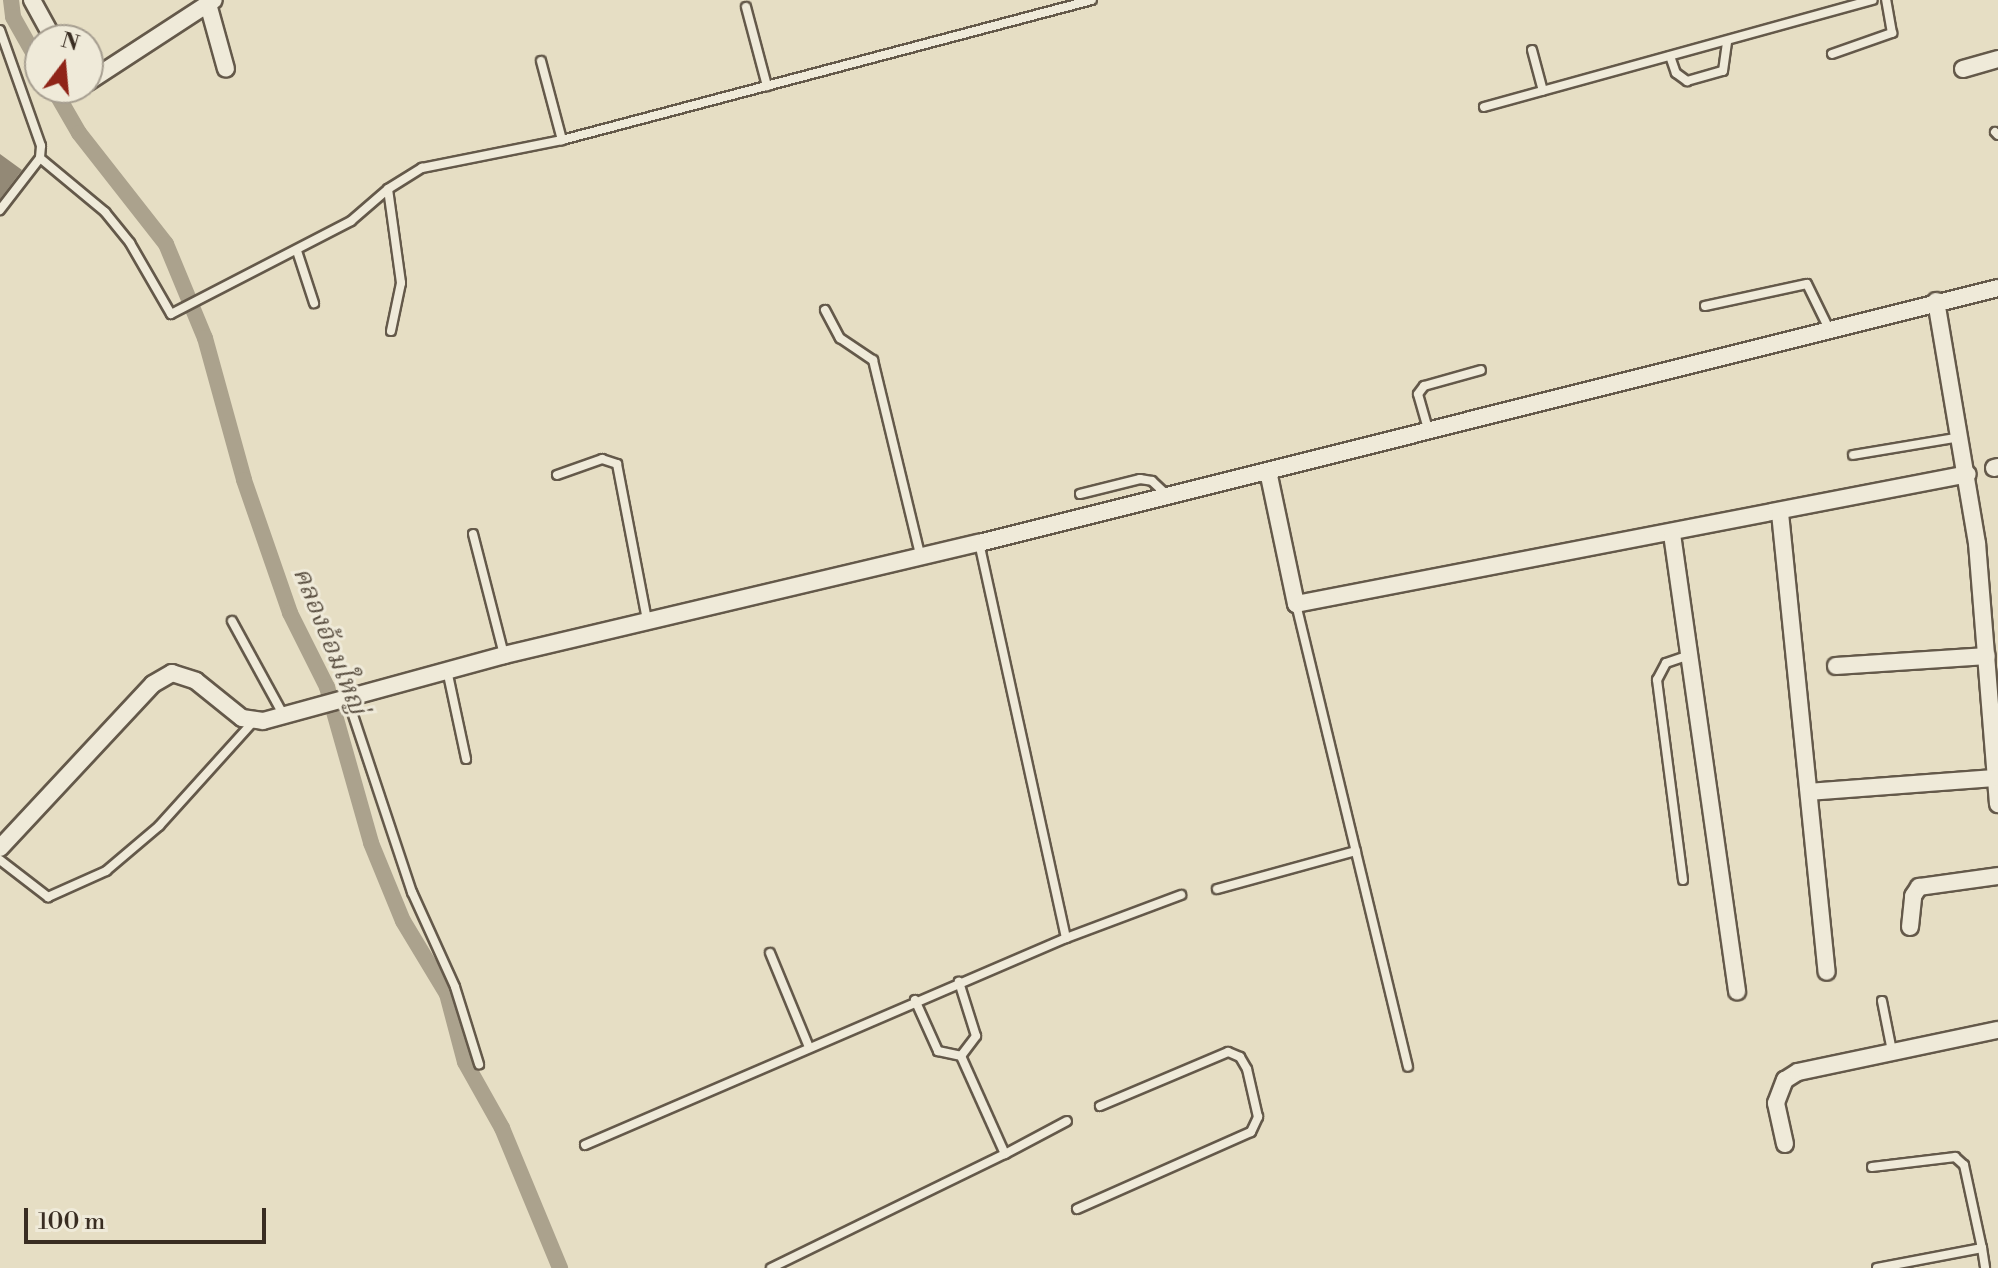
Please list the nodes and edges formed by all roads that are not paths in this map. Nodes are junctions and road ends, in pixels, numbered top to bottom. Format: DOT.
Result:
graph roads {
  1 [pos="32,0"];
  2 [pos="1092,0"];
  3 [pos="1873,0"];
  4 [pos="1886,0"];
  5 [pos="211,2"];
  6 [pos="746,7"];
  7 [pos="45,24"];
  8 [pos="0,30"];
  9 [pos="1727,42"];
  10 [pos="1532,50"];
  11 [pos="1832,54"];
  12 [pos="1670,56"];
  13 [pos="1998,59"];
  14 [pos="541,61"];
  15 [pos="226,69"];
  16 [pos="1963,69"];
  17 [pos="104,72"];
  18 [pos="767,86"];
  19 [pos="1543,91"];
  20 [pos="1484,107"];
  21 [pos="562,140"];
  22 [pos="40,158"];
  23 [pos="388,189"];
  24 [pos="0,210"];
  25 [pos="297,251"];
  26 [pos="1998,288"];
  27 [pos="1936,301"];
  28 [pos="314,303"];
  29 [pos="1705,306"];
  30 [pos="825,310"];
  31 [pos="1829,329"];
  32 [pos="391,331"];
  33 [pos="1481,370"];
  34 [pos="1428,429"];
  35 [pos="1961,437"];
  36 [pos="1853,455"];
  37 [pos="1268,471"];
  38 [pos="1968,474"];
  39 [pos="557,475"];
  40 [pos="1080,494"];
  41 [pos="1168,495"];
  42 [pos="1780,513"];
  43 [pos="473,534"];
  44 [pos="1672,534"];
  45 [pos="979,543"];
  46 [pos="920,555"];
  47 [pos="1296,604"];
  48 [pos="647,620"];
  49 [pos="232,621"];
  50 [pos="504,655"];
  51 [pos="1689,655"];
  52 [pos="1987,656"];
  53 [pos="1836,666"];
  54 [pos="447,669"];
  55 [pos="1994,685"];
  56 [pos="344,698"];
  57 [pos="283,714"];
  58 [pos="253,722"];
  59 [pos="466,759"];
  60 [pos="1996,778"];
  61 [pos="1809,792"];
  62 [pos="1998,804"];
  63 [pos="0,848"];
  64 [pos="1356,851"];
  65 [pos="0,860"];
  66 [pos="1998,876"];
  67 [pos="1683,880"];
  68 [pos="1217,889"];
  69 [pos="1181,895"];
  70 [pos="1910,927"];
  71 [pos="1066,938"];
  72 [pos="770,953"];
  73 [pos="1827,972"];
  74 [pos="959,982"];
  75 [pos="1737,991"];
  76 [pos="915,1000"];
  77 [pos="1882,1001"];
  78 [pos="1998,1030"];
  79 [pos="809,1047"];
  80 [pos="1892,1051"];
  81 [pos="961,1056"];
  82 [pos="479,1064"];
  83 [pos="1408,1067"];
  84 [pos="1100,1106"];
  85 [pos="1067,1121"];
  86 [pos="1785,1144"];
  87 [pos="585,1145"];
  88 [pos="1005,1154"];
  89 [pos="1872,1167"];
  90 [pos="1077,1209"];
  91 [pos="1982,1248"];
  92 [pos="771,1268"];
  93 [pos="1877,1268"];
  94 [pos="1985,1268"];
  1 -- 7 [label="street"];
  2 -- 18 [label="lane"];
  3 -- 9 [label="lane"];
  4 -- 11 [label="lane"];
  5 -- 15 [label="street"];
  5 -- 17 [label="street"];
  6 -- 18 [label="lane"];
  8 -- 22 [label="lane"];
  9 -- 12 [label="lane"];
  9 -- 12 [label="lane"];
  10 -- 19 [label="lane"];
  12 -- 19 [label="lane"];
  13 -- 16 [label="street"];
  14 -- 21 [label="lane"];
  18 -- 21 [label="lane"];
  19 -- 20 [label="lane"];
  21 -- 23 [label="lane"];
  22 -- 24 [label="lane"];
  22 -- 25 [label="lane"];
  23 -- 25 [label="lane"];
  23 -- 32 [label="lane"];
  25 -- 28 [label="lane"];
  26 -- 27 [label="street"];
  27 -- 31 [label="street"];
  27 -- 35 [label="street"];
  29 -- 31 [label="lane"];
  30 -- 46 [label="lane"];
  31 -- 34 [label="street"];
  33 -- 34 [label="lane"];
  34 -- 37 [label="street"];
  35 -- 36 [label="lane"];
  35 -- 38 [label="street"];
  37 -- 41 [label="street"];
  37 -- 47 [label="street"];
  38 -- 42 [label="street"];
  38 -- 52 [label="street"];
  39 -- 48 [label="lane"];
  40 -- 41 [label="lane"];
  41 -- 45 [label="street"];
  42 -- 44 [label="street"];
  42 -- 61 [label="street"];
  43 -- 50 [label="lane"];
  44 -- 47 [label="street"];
  44 -- 51 [label="street"];
  45 -- 46 [label="street"];
  45 -- 71 [label="lane"];
  46 -- 48 [label="street"];
  47 -- 64 [label="lane"];
  48 -- 50 [label="street"];
  49 -- 57 [label="lane"];
  50 -- 54 [label="street"];
  51 -- 67 [label="lane"];
  51 -- 75 [label="street"];
  52 -- 53 [label="street"];
  52 -- 55 [label="street"];
  54 -- 56 [label="street"];
  54 -- 59 [label="lane"];
  55 -- 60 [label="street"];
  56 -- 57 [label="street"];
  56 -- 82 [label="lane"];
  57 -- 58 [label="street"];
  58 -- 63 [label="street"];
  58 -- 65 [label="lane"];
  60 -- 61 [label="street"];
  60 -- 62 [label="street"];
  61 -- 73 [label="street"];
  64 -- 68 [label="lane"];
  64 -- 83 [label="lane"];
  66 -- 70 [label="street"];
  69 -- 71 [label="lane"];
  71 -- 74 [label="lane"];
  72 -- 79 [label="lane"];
  74 -- 76 [label="lane"];
  74 -- 81 [label="lane"];
  76 -- 79 [label="lane"];
  76 -- 81 [label="lane"];
  77 -- 80 [label="lane"];
  78 -- 80 [label="street"];
  79 -- 87 [label="lane"];
  80 -- 86 [label="street"];
  81 -- 88 [label="lane"];
  84 -- 90 [label="lane"];
  85 -- 88 [label="lane"];
  88 -- 92 [label="lane"];
  89 -- 91 [label="lane"];
  91 -- 93 [label="lane"];
  91 -- 94 [label="lane"];
}
